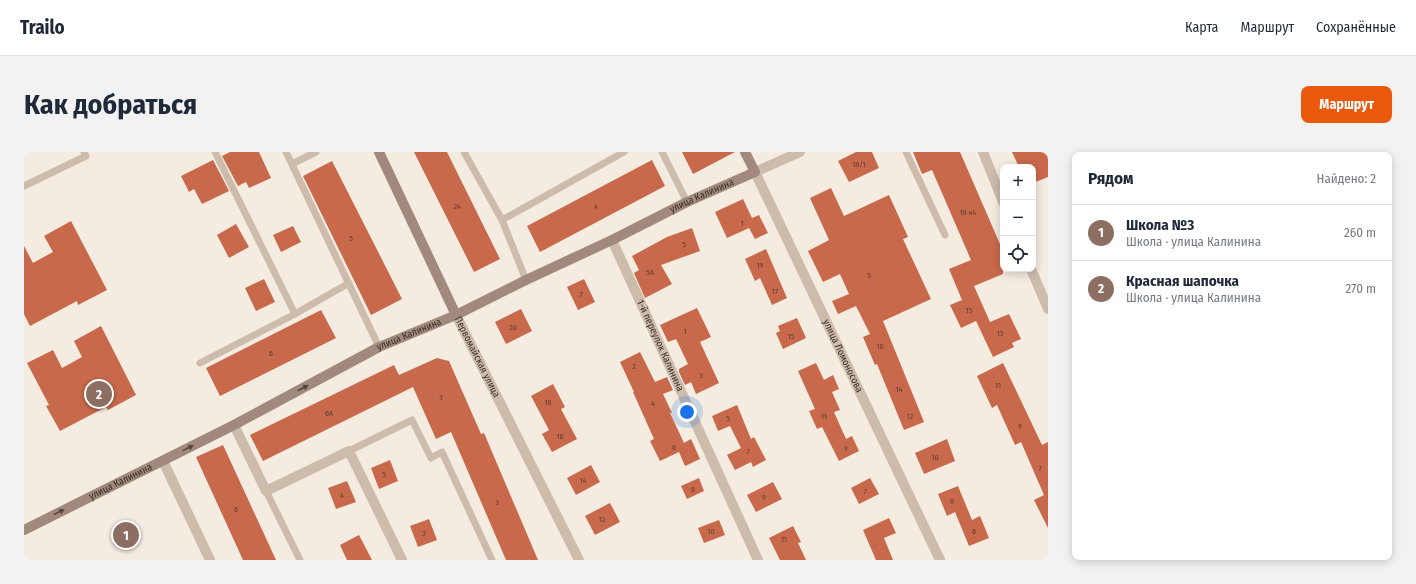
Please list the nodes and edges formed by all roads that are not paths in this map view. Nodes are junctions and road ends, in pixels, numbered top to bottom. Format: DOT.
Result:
graph roads {
  1 [pos="84,152"];
  2 [pos="215,152"];
  3 [pos="286,152"];
  4 [pos="316,152"];
  5 [pos="379,152"];
  6 [pos="464,152"];
  7 [pos="624,152"];
  8 [pos="662,152"];
  9 [pos="745,152"];
  10 [pos="800,152"];
  11 [pos="906,152"];
  12 [pos="983,152"];
  13 [pos="292,164"];
  14 [pos="755,172"];
  15 [pos="24,186"];
  16 [pos="1002,200"];
  17 [pos="687,202"];
  18 [pos="502,220"];
  19 [pos="945,235"];
  20 [pos="612,240"];
  21 [pos="1032,272"];
  22 [pos="526,280"];
  23 [pos="349,283"];
  24 [pos="1048,309"];
  25 [pos="295,314"];
  26 [pos="456,315"];
  27 [pos="379,348"];
  28 [pos="200,363"];
  29 [pos="234,425"];
  30 [pos="349,451"];
  31 [pos="163,461"];
  32 [pos="266,491"];
  33 [pos="24,530"];
  34 [pos="210,560"];
  35 [pos="300,560"];
  36 [pos="402,560"];
  37 [pos="492,560"];
  38 [pos="579,560"];
  39 [pos="758,560"];
  40 [pos="940,560"];
  1 -- 15 [label="lane"];
  2 -- 25 [label="lane"];
  3 -- 13 [label="lane"];
  4 -- 13 [label="lane"];
  5 -- 26 [label="street, Первомайская улица"];
  6 -- 18 [label="lane"];
  7 -- 18 [label="lane"];
  8 -- 17 [label="lane"];
  9 -- 14 [label="street, улица Ломоносова"];
  10 -- 14 [label="street, улица Калинина"];
  11 -- 19 [label="lane"];
  12 -- 16 [label="street"];
  13 -- 23 [label="lane"];
  14 -- 17 [label="street, улица Калинина"];
  14 -- 40 [label="street, улица Ломоносова"];
  17 -- 20 [label="street, улица Калинина"];
  18 -- 22 [label="lane"];
  20 -- 22 [label="street, улица Калинина"];
  20 -- 39 [label="street, 1-й переулок Калинина"];
  21 -- 24 [label="street"];
  22 -- 26 [label="street, улица Калинина"];
  23 -- 25 [label="lane"];
  23 -- 27 [label="lane"];
  25 -- 28 [label="lane"];
  26 -- 27 [label="street, улица Калинина"];
  26 -- 38 [label="street, Первомайская улица"];
  29 -- 27 [label="street, улица Калинина, one-way"];
  31 -- 29 [label="street, улица Калинина, one-way"];
  29 -- 32 [label="street"];
  30 -- 32 [label="street"];
  30 -- 36 [label="street"];
  30 -- 37 [label="lane"];
  33 -- 31 [label="street, улица Калинина, one-way"];
  31 -- 34 [label="street"];
  32 -- 35 [label="lane"];
}
